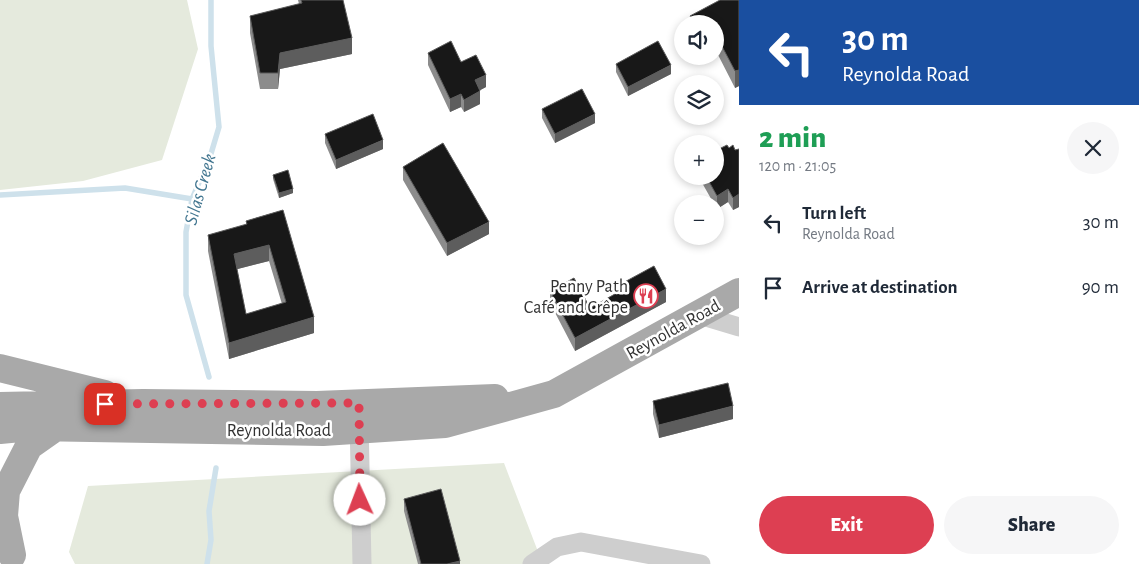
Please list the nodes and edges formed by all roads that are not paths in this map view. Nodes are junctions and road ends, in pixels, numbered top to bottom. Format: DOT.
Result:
graph roads {
  1 [pos="739,292"];
  2 [pos="699,315"];
  3 [pos="739,327"];
  4 [pos="0,368"];
  5 [pos="143,403"];
  6 [pos="0,406"];
  7 [pos="359,416"];
  8 [pos="56,427"];
  9 [pos="0,430"];
  10 [pos="10,552"];
  11 [pos="362,564"];
  12 [pos="532,564"];
  13 [pos="701,564"];
  1 -- 2 [label="main road, Reynolda Road"];
  2 -- 3 [label="street"];
  2 -- 7 [label="main road, Reynolda Road"];
  4 -- 5 [label="main road"];
  5 -- 6 [label="main road, Reynolda Road"];
  5 -- 7 [label="main road, Reynolda Road"];
  7 -- 8 [label="main road, Reynolda Road"];
  7 -- 11 [label="street"];
  8 -- 9 [label="main road, Reynolda Road"];
  8 -- 10 [label="main road"];
  12 -- 13 [label="street"];
}
